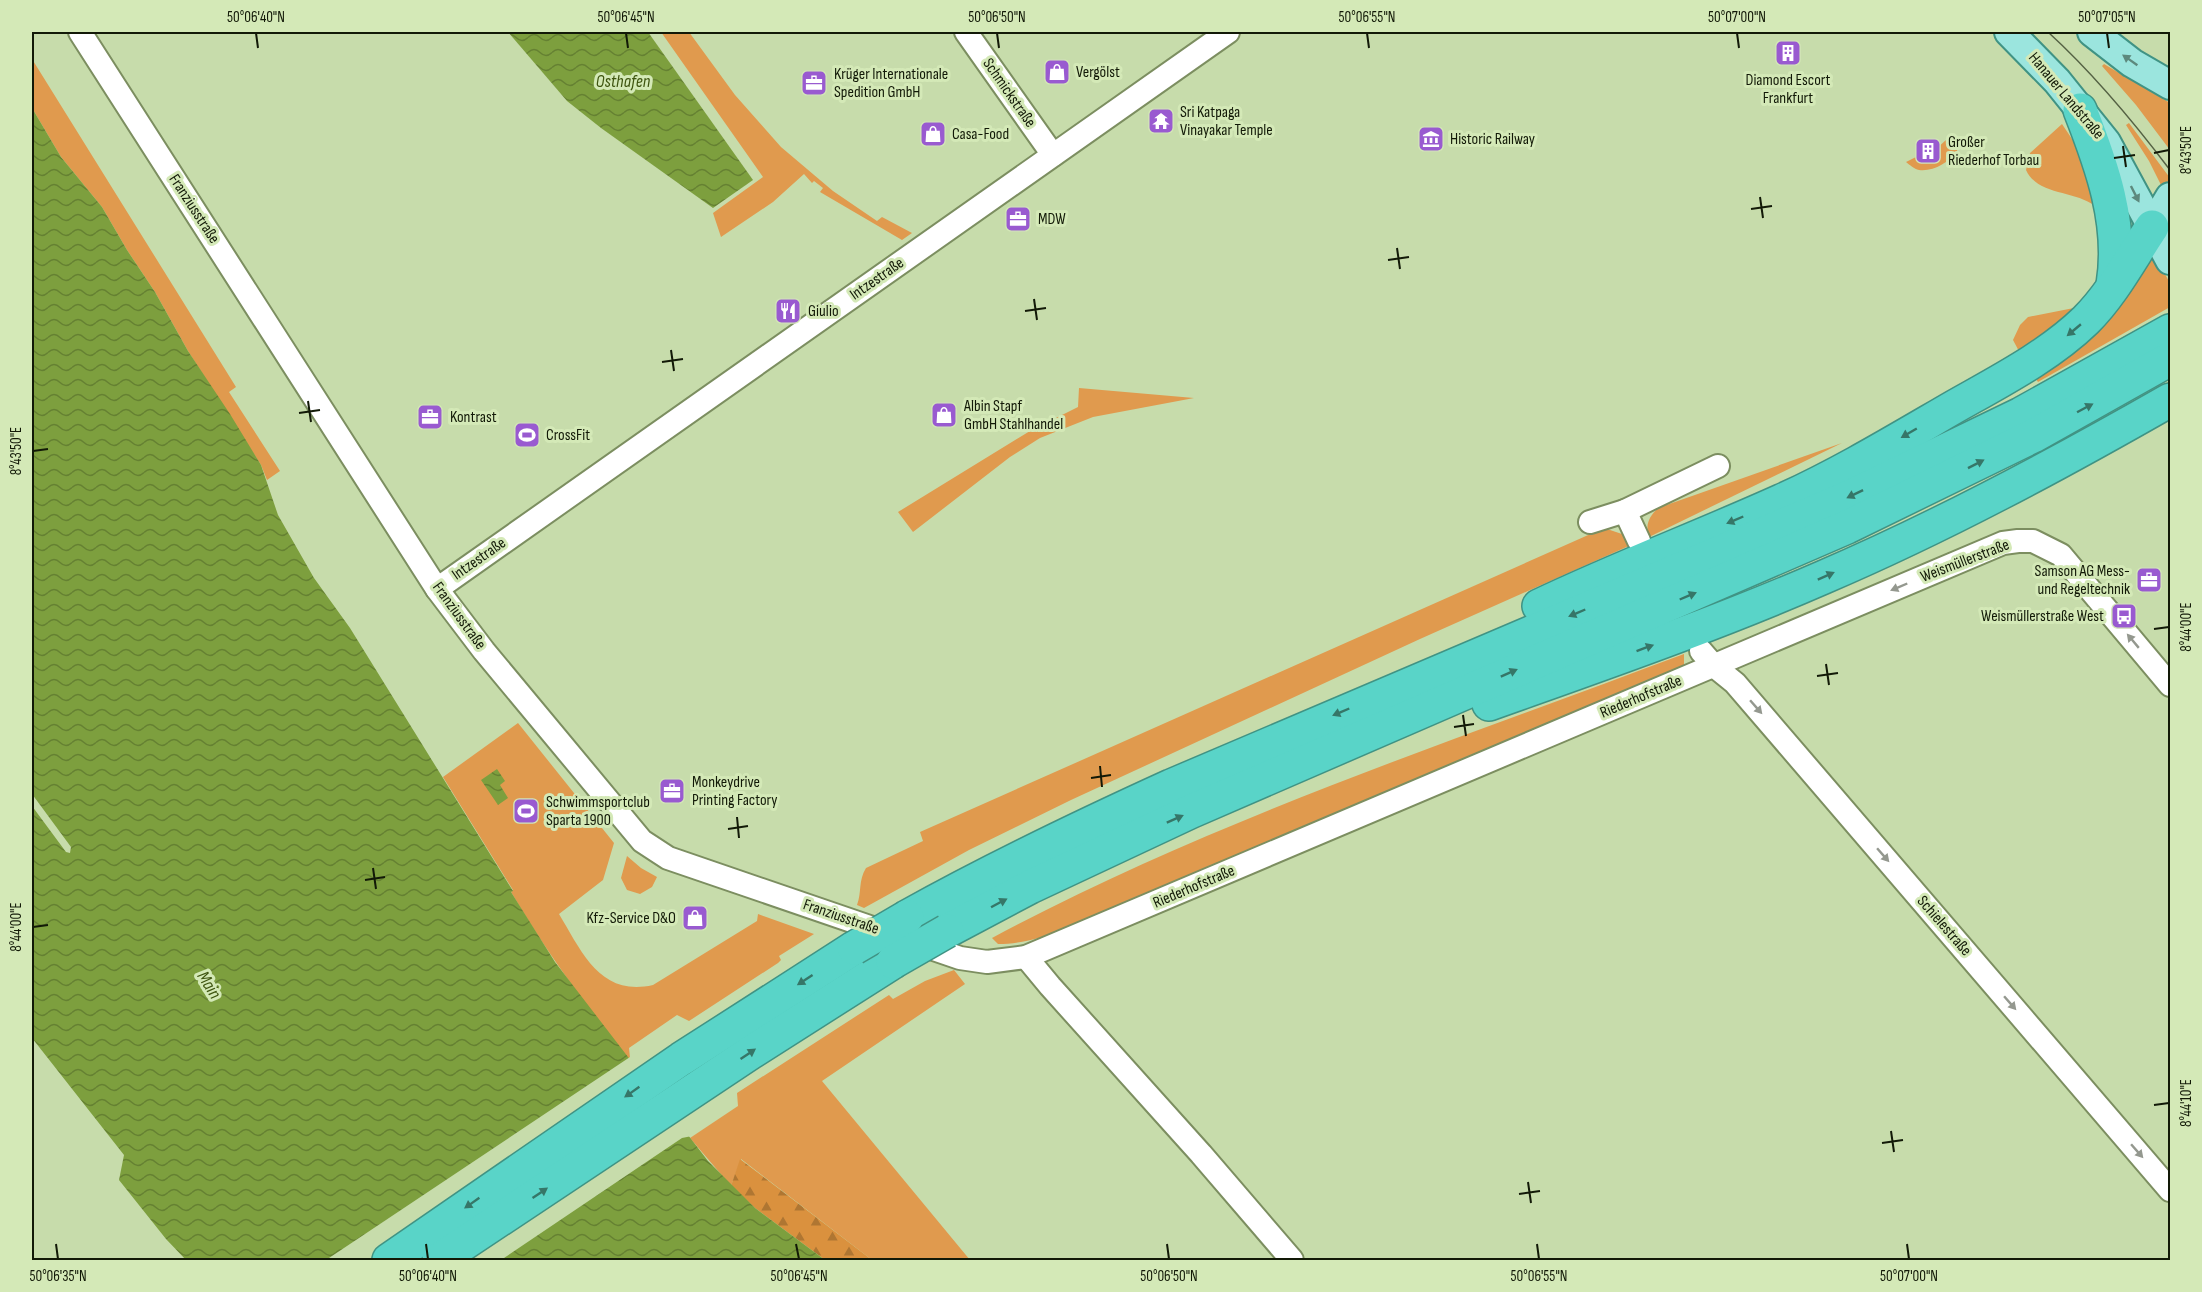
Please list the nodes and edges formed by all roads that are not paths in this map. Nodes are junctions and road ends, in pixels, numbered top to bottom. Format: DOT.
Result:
graph roads {
  1 [pos="80,32"];
  2 [pos="966,32"];
  3 [pos="1228,32"];
  4 [pos="2009,32"];
  5 [pos="2092,32"];
  6 [pos="2170,85"];
  7 [pos="2080,110"];
  8 [pos="1053,155"];
  9 [pos="2170,197"];
  10 [pos="2152,227"];
  11 [pos="2170,260"];
  12 [pos="2113,287"];
  13 [pos="2170,331"];
  14 [pos="2170,359"];
  15 [pos="2170,400"];
  16 [pos="2170,405"];
  17 [pos="2027,425"];
  18 [pos="2103,438"];
  19 [pos="1718,466"];
  20 [pos="1625,511"];
  21 [pos="1590,522"];
  22 [pos="1639,541"];
  23 [pos="437,589"];
  24 [pos="1707,658"];
  25 [pos="2170,685"];
  26 [pos="1395,689"];
  27 [pos="1282,773"];
  28 [pos="1026,957"];
  29 [pos="2170,1190"];
  30 [pos="388,1260"];
  31 [pos="438,1260"];
  32 [pos="1292,1260"];
  1 -- 23 [label="street, Franziusstraße"];
  2 -- 8 [label="street, Schmickstraße"];
  3 -- 8 [label="street, Intzestraße"];
  4 -- 7 [label="main road, Hanauer Landstraße"];
  6 -- 5 [label="main road, one-way"];
  7 -- 10 [label="main road, Hanauer Landstraße, one-way"];
  7 -- 12 [label="highway"];
  8 -- 23 [label="street, Intzestraße"];
  9 -- 10 [label="main road"];
  10 -- 11 [label="main road, Hanauer Landstraße"];
  10 -- 12 [label="highway"];
  12 -- 26 [label="highway, one-way"];
  13 -- 17 [label="highway"];
  17 -- 14 [label="highway, one-way"];
  15 -- 18 [label="highway"];
  16 -- 18 [label="highway"];
  17 -- 26 [label="highway, one-way"];
  27 -- 17 [label="highway, one-way"];
  27 -- 18 [label="highway, one-way"];
  19 -- 20 [label="street"];
  20 -- 21 [label="street"];
  20 -- 22 [label="street"];
  23 -- 28 [label="street, Franziusstraße"];
  25 -- 24 [label="street, Weismüllerstraße, one-way"];
  24 -- 28 [label="street, Riederhofstraße"];
  24 -- 29 [label="street, Schielestraße, one-way"];
  26 -- 30 [label="highway, one-way, bridge"];
  31 -- 27 [label="highway, one-way, bridge"];
  28 -- 32 [label="street"];
}
